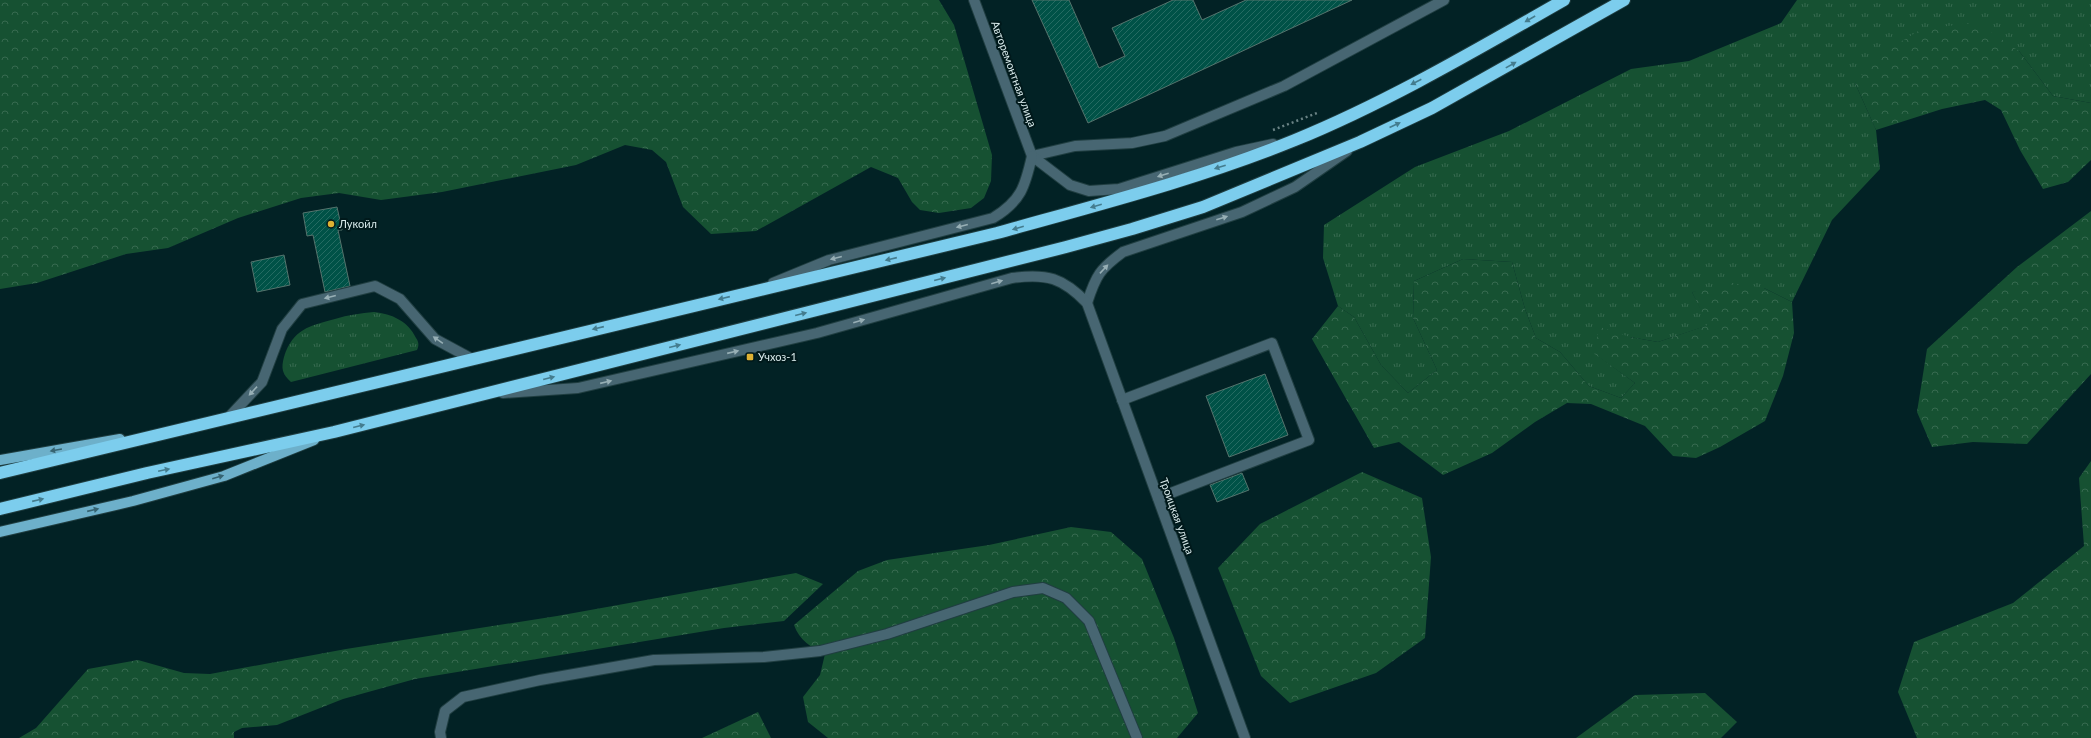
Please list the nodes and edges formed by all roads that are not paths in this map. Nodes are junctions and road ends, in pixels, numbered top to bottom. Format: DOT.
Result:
graph roads {
  1 [pos="974,0"];
  2 [pos="1444,0"];
  3 [pos="1564,0"];
  4 [pos="1624,0"];
  5 [pos="1295,140"];
  6 [pos="1360,142"];
  7 [pos="1032,156"];
  8 [pos="751,292"];
  9 [pos="1087,303"];
  10 [pos="472,359"];
  11 [pos="484,394"];
  12 [pos="1122,400"];
  13 [pos="229,417"];
  14 [pos="191,426"];
  15 [pos="334,432"];
  16 [pos="0,460"];
  17 [pos="0,472"];
  18 [pos="1158,498"];
  19 [pos="0,509"];
  20 [pos="0,532"];
  21 [pos="441,738"];
  22 [pos="1137,738"];
  23 [pos="1245,738"];
  1 -- 7 [label="street, Авторемонтная улица"];
  2 -- 7 [label="street"];
  3 -- 5 [label="highway, one-way"];
  6 -- 4 [label="highway, one-way"];
  5 -- 7 [label="street, one-way"];
  5 -- 8 [label="highway, one-way"];
  9 -- 6 [label="street, one-way"];
  11 -- 6 [label="highway, one-way"];
  7 -- 8 [label="street, one-way"];
  8 -- 10 [label="highway, one-way"];
  11 -- 9 [label="street, one-way"];
  9 -- 12 [label="street, Троицкая улица"];
  10 -- 13 [label="highway"];
  10 -- 13 [label="street, one-way"];
  15 -- 11 [label="highway, one-way"];
  12 -- 18 [label="street, Троицкая улица"];
  12 -- 18 [label="street"];
  13 -- 14 [label="highway"];
  14 -- 16 [label="main road, one-way"];
  14 -- 17 [label="highway"];
  19 -- 15 [label="highway, one-way"];
  20 -- 15 [label="main road, one-way"];
  18 -- 23 [label="street, Троицкая улица"];
  21 -- 22 [label="street"];
}
